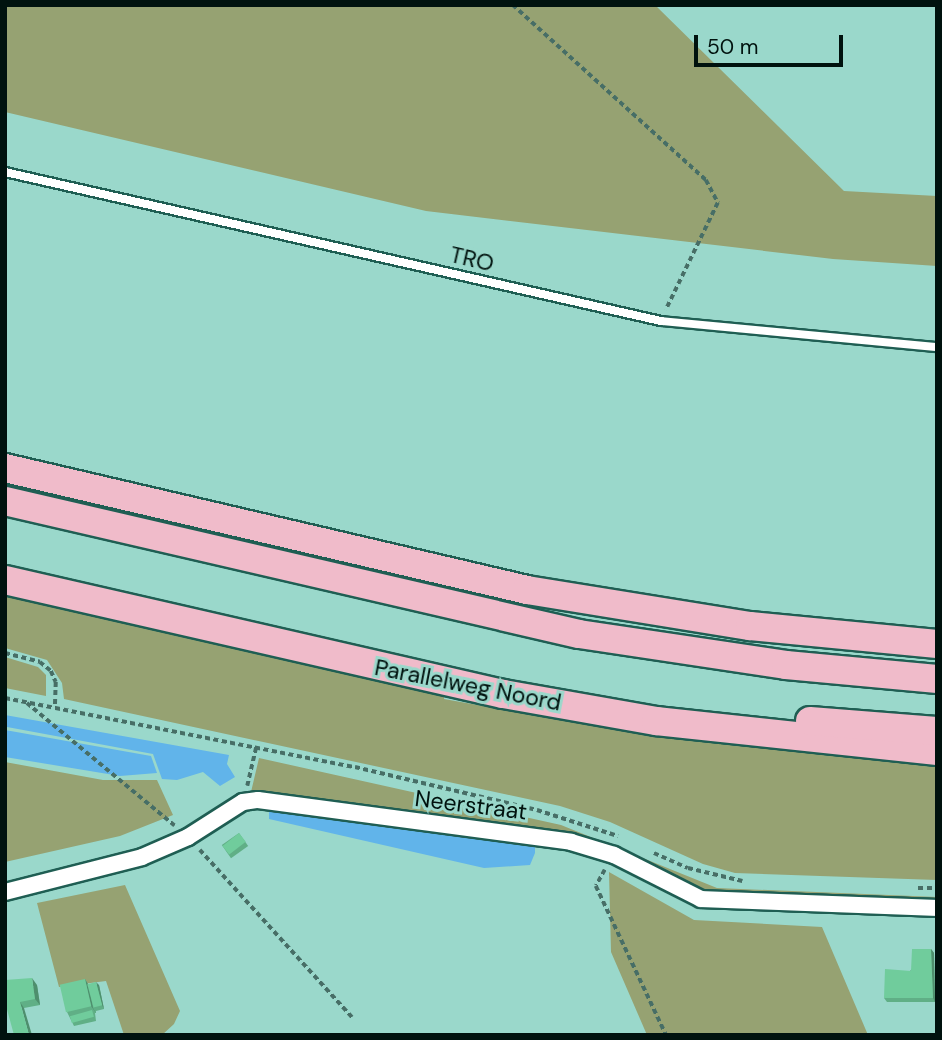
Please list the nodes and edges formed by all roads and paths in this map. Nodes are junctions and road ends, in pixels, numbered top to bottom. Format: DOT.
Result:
graph roads {
  1 [pos="513,5"];
  2 [pos="5,172"];
  3 [pos="661,321"];
  4 [pos="937,347"];
  5 [pos="5,468"];
  6 [pos="5,501"];
  7 [pos="5,563"];
  8 [pos="5,580"];
  9 [pos="937,644"];
  10 [pos="5,653"];
  11 [pos="937,679"];
  12 [pos="5,698"];
  13 [pos="55,707"];
  14 [pos="937,731"];
  15 [pos="937,751"];
  16 [pos="243,802"];
  17 [pos="602,875"];
  18 [pos="5,892"];
  19 [pos="937,908"];
  20 [pos="667,1035"];
  1 -- 3 [label="path"];
  2 -- 3 [label="lane, TRO"];
  3 -- 4 [label="lane, TRO"];
  5 -- 9 [label="highway"];
  6 -- 11 [label="highway"];
  7 -- 14 [label="highway, Parallelweg Noord"];
  8 -- 15 [label="highway, Parallelweg Noord"];
  10 -- 13 [label="path"];
  12 -- 13 [label="path"];
  13 -- 16 [label="path"];
  16 -- 18 [label="street"];
  16 -- 19 [label="street, Neerstraat"];
  17 -- 20 [label="path"];
}
